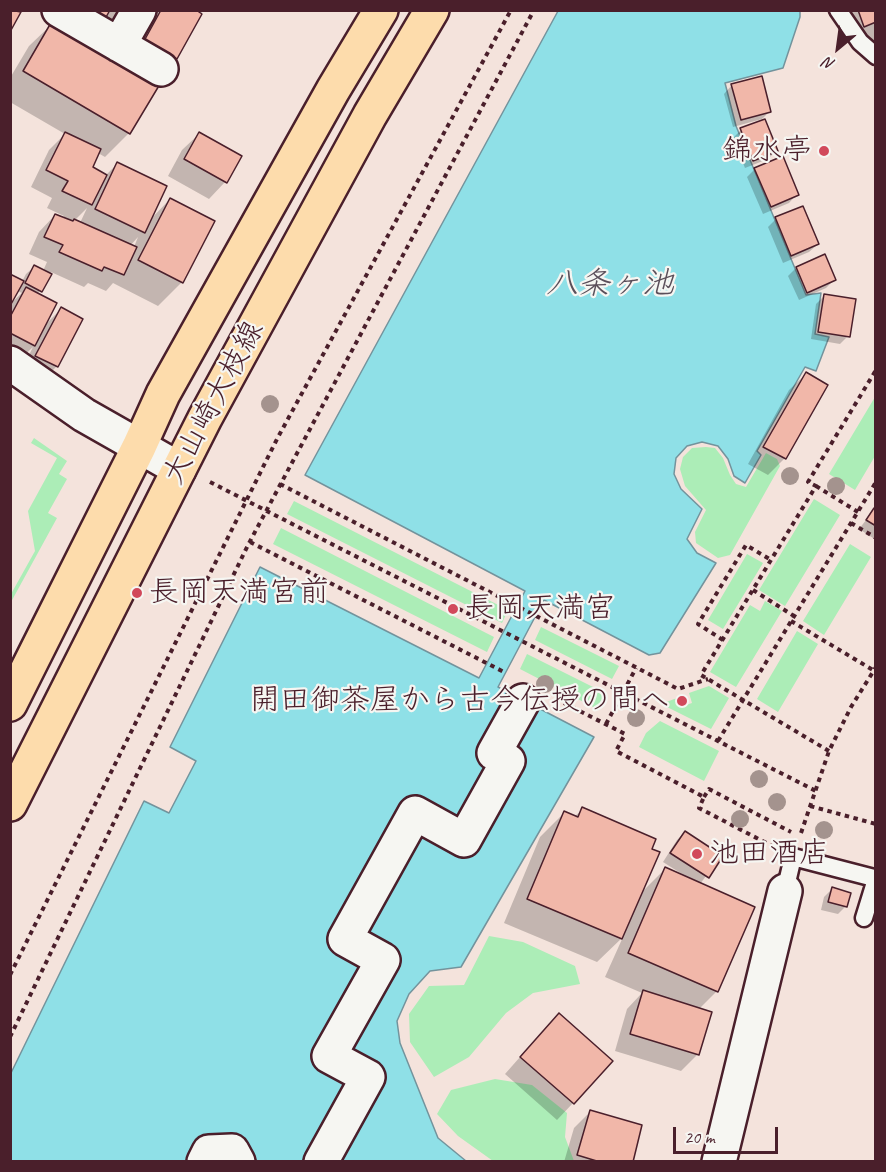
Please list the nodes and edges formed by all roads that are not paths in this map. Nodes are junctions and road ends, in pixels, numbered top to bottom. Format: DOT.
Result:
graph roads {
  1 [pos="59,10"];
  2 [pos="139,10"];
  3 [pos="381,10"];
  4 [pos="432,10"];
  5 [pos="838,10"];
  6 [pos="119,45"];
  7 [pos="876,56"];
  8 [pos="161,69"];
  9 [pos="10,363"];
  10 [pos="139,447"];
  11 [pos="191,474"];
  12 [pos="538,699"];
  13 [pos="10,704"];
  14 [pos="10,804"];
  15 [pos="875,878"];
  16 [pos="785,891"];
  17 [pos="864,918"];
  18 [pos="722,1160"];
  19 [pos="204,1161"];
  20 [pos="238,1161"];
  21 [pos="321,1161"];
  1 -- 6 [label="street"];
  2 -- 6 [label="street"];
  3 -- 10 [label="main road, 大山崎大枝線"];
  4 -- 11 [label="main road, 大山崎大枝線"];
  5 -- 7 [label="lane"];
  6 -- 8 [label="street"];
  9 -- 10 [label="street"];
  10 -- 11 [label="street"];
  10 -- 13 [label="main road, 大山崎大枝線"];
  11 -- 14 [label="main road, 大山崎大枝線"];
  12 -- 21 [label="street"];
  15 -- 16 [label="lane"];
  15 -- 17 [label="lane"];
  16 -- 18 [label="street"];
  19 -- 20 [label="street"];
}
